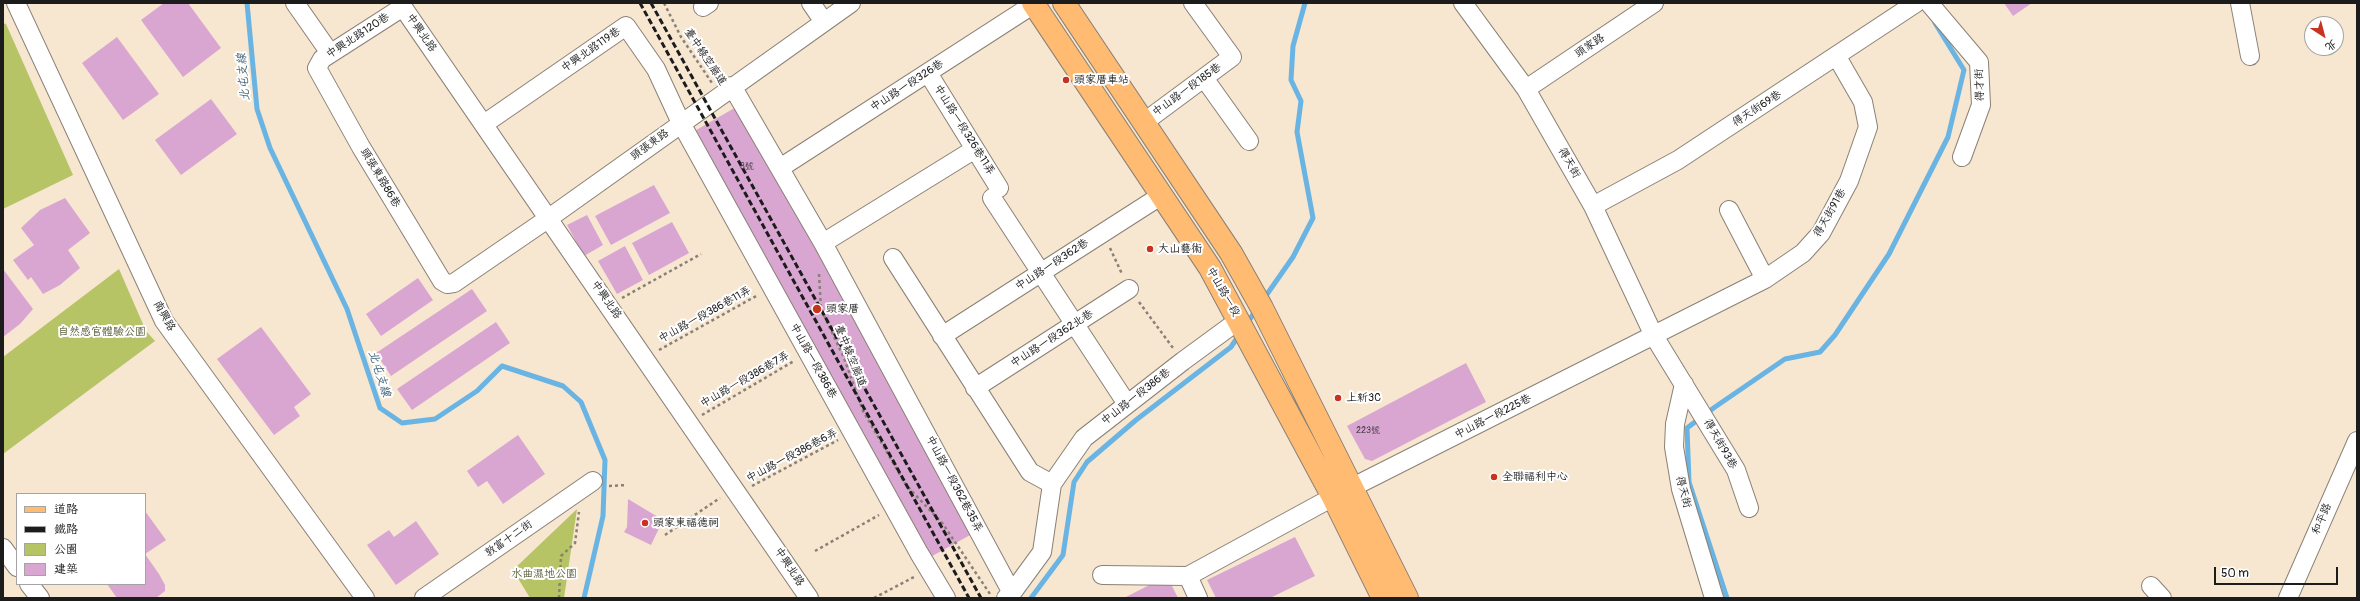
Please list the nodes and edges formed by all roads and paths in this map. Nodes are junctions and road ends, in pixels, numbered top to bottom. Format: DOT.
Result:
graph roads {
  1 [pos="16,3"];
  2 [pos="295,3"];
  3 [pos="664,3"];
  4 [pos="811,3"];
  5 [pos="852,3"];
  6 [pos="1064,3"];
  7 [pos="1193,3"];
  8 [pos="1463,3"];
  9 [pos="1654,3"];
  10 [pos="1916,3"];
  11 [pos="1929,3"];
  12 [pos="2240,3"];
  13 [pos="1034,4"];
  14 [pos="402,5"];
  15 [pos="824,22"];
  16 [pos="330,53"];
  17 [pos="2250,56"];
  18 [pos="1836,57"];
  19 [pos="317,68"];
  20 [pos="928,73"];
  21 [pos="1204,78"];
  22 [pos="1526,88"];
  23 [pos="726,90"];
  24 [pos="681,123"];
  25 [pos="1143,123"];
  26 [pos="484,124"];
  27 [pos="1249,141"];
  28 [pos="975,149"];
  29 [pos="1962,157"];
  30 [pos="780,168"];
  31 [pos="1162,195"];
  32 [pos="1593,206"];
  33 [pos="1728,210"];
  34 [pos="549,218"];
  35 [pos="824,243"];
  36 [pos="701,254"];
  37 [pos="893,258"];
  38 [pos="816,268"];
  39 [pos="1041,272"];
  40 [pos="1765,278"];
  41 [pos="447,284"];
  42 [pos="772,287"];
  43 [pos="1129,289"];
  44 [pos="609,305"];
  45 [pos="1239,320"];
  46 [pos="1075,324"];
  47 [pos="942,336"];
  48 [pos="1654,336"];
  49 [pos="809,353"];
  50 [pos="646,358"];
  51 [pos="1684,384"];
  52 [pos="975,388"];
  53 [pos="1127,404"];
  54 [pos="690,421"];
  55 [pos="853,433"];
  56 [pos="2355,450"];
  57 [pos="1052,484"];
  58 [pos="594,485"];
  59 [pos="627,485"];
  60 [pos="1352,487"];
  61 [pos="737,490"];
  62 [pos="1333,497"];
  63 [pos="893,507"];
  64 [pos="1748,508"];
  65 [pos="665,535"];
  66 [pos="3,548"];
  67 [pos="815,551"];
  68 [pos="16,566"];
  69 [pos="929,569"];
  70 [pos="1102,575"];
  71 [pos="1188,576"];
  72 [pos="30,585"];
  73 [pos="1009,596"];
  74 [pos="40,598"];
  75 [pos="365,598"];
  76 [pos="424,598"];
  77 [pos="559,598"];
  78 [pos="809,598"];
  79 [pos="874,598"];
  80 [pos="946,598"];
  81 [pos="992,598"];
  82 [pos="1198,598"];
  83 [pos="1383,598"];
  84 [pos="1407,598"];
  85 [pos="1714,598"];
  86 [pos="2288,598"];
  1 -- 75 [label="street, 南興路"];
  2 -- 16 [label="street"];
  3 -- 23 [label="path, 臺中綠空廊道"];
  4 -- 15 [label="street"];
  5 -- 15 [label="street, 頭張東路"];
  6 -- 25 [label="main road"];
  7 -- 21 [label="street, 中山路一段185巷"];
  8 -- 22 [label="street, 得天街"];
  9 -- 22 [label="street, 頭家路"];
  10 -- 18 [label="street, 得天街69巷"];
  11 -- 29 [label="street, 得才街"];
  12 -- 17 [label="street"];
  13 -- 20 [label="street, 中山路一段326巷"];
  13 -- 31 [label="main road, 中山路一段"];
  14 -- 16 [label="street, 中興北路120巷"];
  14 -- 26 [label="street, 中興北路"];
  15 -- 23 [label="street, 頭張東路"];
  16 -- 19 [label="street, 中興北路120巷"];
  18 -- 32 [label="street, 得天街69巷"];
  18 -- 40 [label="street, 得天街91巷"];
  19 -- 41 [label="street, 頭張東路86巷"];
  20 -- 28 [label="street, 中山路一段326巷11弄"];
  20 -- 30 [label="street, 中山路一段326巷"];
  21 -- 25 [label="street, 中山路一段185巷"];
  21 -- 27 [label="street"];
  22 -- 32 [label="street, 得天街"];
  23 -- 24 [label="street, 頭張東路"];
  23 -- 30 [label="street, 中山路一段362巷35弄"];
  24 -- 26 [label="street, 中興北路119巷"];
  24 -- 34 [label="street, 頭張東路"];
  24 -- 42 [label="street, 中山路一段386巷"];
  25 -- 60 [label="main road"];
  26 -- 34 [label="street, 中興北路"];
  28 -- 35 [label="street"];
  28 -- 39 [label="street, 中山路一段326巷11弄"];
  30 -- 35 [label="street, 中山路一段362巷35弄"];
  31 -- 39 [label="street, 中山路一段362巷"];
  31 -- 45 [label="main road, 中山路一段"];
  32 -- 48 [label="street, 得天街"];
  33 -- 40 [label="street"];
  34 -- 41 [label="street, 頭張東路"];
  34 -- 44 [label="street, 中興北路"];
  35 -- 73 [label="street, 中山路一段362巷35弄"];
  36 -- 44 [label="path"];
  37 -- 47 [label="street"];
  38 -- 81 [label="path, 臺中綠空廊道"];
  39 -- 46 [label="street, 中山路一段326巷11弄"];
  39 -- 47 [label="street, 中山路一段362巷"];
  40 -- 48 [label="street, 得天街91巷"];
  42 -- 49 [label="street, 中山路一段386巷"];
  42 -- 50 [label="path, 中山路一段386巷11弄"];
  43 -- 46 [label="street, 中山路一段362北巷"];
  44 -- 50 [label="street, 中興北路"];
  45 -- 53 [label="street, 中山路一段386巷"];
  45 -- 62 [label="main road, 中山路一段"];
  46 -- 52 [label="street, 中山路一段362北巷"];
  46 -- 53 [label="street, 中山路一段326巷11弄"];
  47 -- 52 [label="street"];
  48 -- 51 [label="street, 得天街93巷"];
  48 -- 60 [label="street, 中山路一段225巷"];
  49 -- 54 [label="path, 中山路一段386巷7弄"];
  49 -- 55 [label="street, 中山路一段386巷"];
  50 -- 54 [label="street, 中興北路"];
  51 -- 64 [label="street, 得天街93巷"];
  51 -- 85 [label="street, 得天街"];
  52 -- 57 [label="street"];
  53 -- 57 [label="street, 中山路一段386巷"];
  54 -- 61 [label="street, 中興北路"];
  55 -- 61 [label="path, 中山路一段386巷6弄"];
  55 -- 63 [label="street, 中山路一段386巷"];
  56 -- 86 [label="street, 和平路"];
  57 -- 73 [label="street, 中山路一段386巷"];
  58 -- 59 [label="path"];
  58 -- 76 [label="street, 敦富十二街"];
  58 -- 77 [label="path"];
  60 -- 62 [label="street, 中山路一段225巷"];
  60 -- 84 [label="main road"];
  61 -- 65 [label="path, 中山路一段386巷6弄"];
  61 -- 78 [label="street, 中興北路"];
  62 -- 71 [label="street, 中山路一段225巷"];
  62 -- 83 [label="main road, 中山路一段"];
  63 -- 67 [label="path"];
  63 -- 69 [label="street, 中山路一段386巷"];
  66 -- 68 [label="street"];
  69 -- 79 [label="path"];
  69 -- 80 [label="street, 中山路一段386巷"];
  70 -- 71 [label="street"];
  71 -- 82 [label="street"];
  72 -- 74 [label="street"];
}
